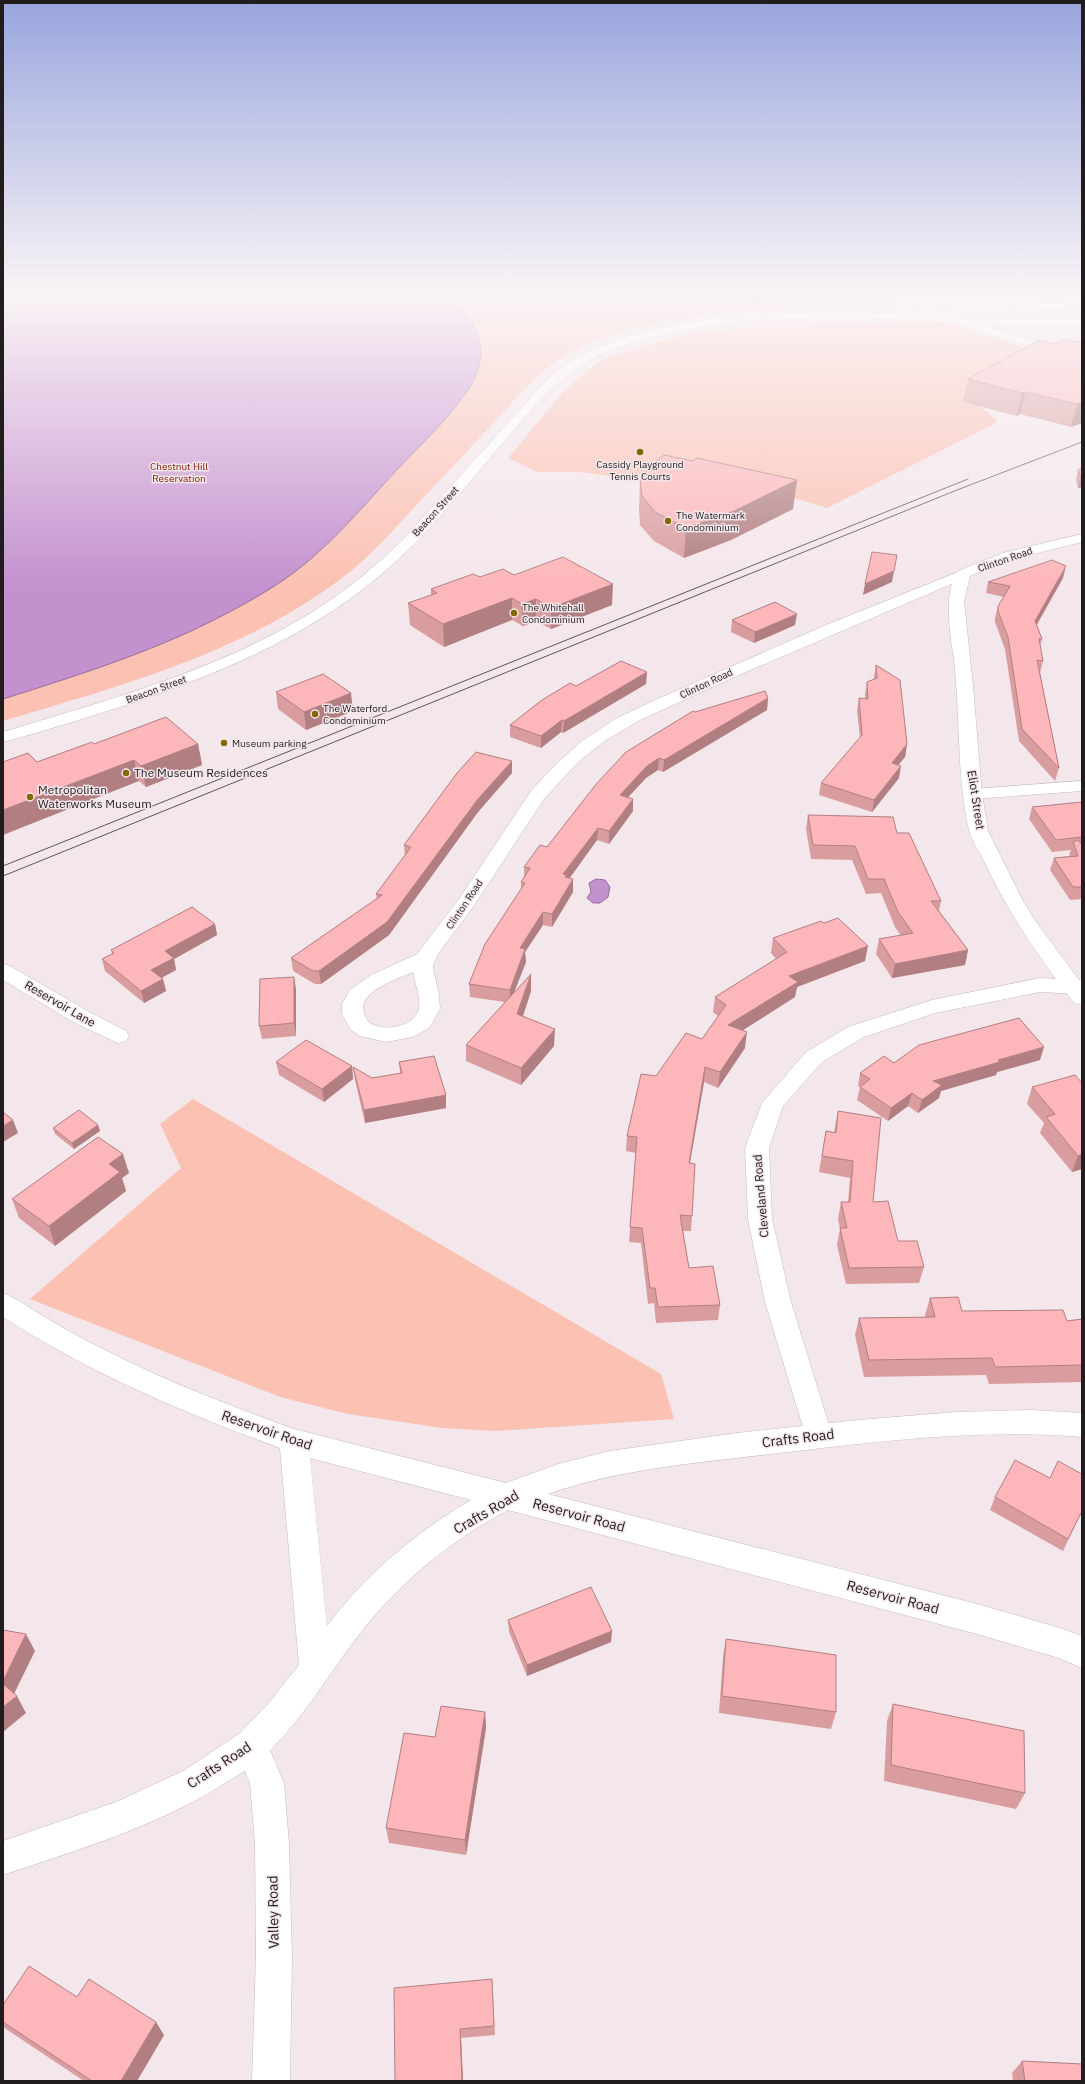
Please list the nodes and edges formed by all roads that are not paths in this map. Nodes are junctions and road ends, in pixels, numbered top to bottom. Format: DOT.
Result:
graph roads {
  1 [pos="542,393"];
  2 [pos="1082,538"];
  3 [pos="963,574"];
  4 [pos="3,737"];
  5 [pos="1082,786"];
  6 [pos="973,794"];
  7 [pos="424,959"];
  8 [pos="3,971"];
  9 [pos="1079,990"];
  10 [pos="118,1036"];
  11 [pos="3,1304"];
  12 [pos="1082,1425"];
  13 [pos="818,1435"];
  14 [pos="294,1441"];
  15 [pos="507,1496"];
  16 [pos="1082,1652"];
  17 [pos="315,1669"];
  18 [pos="251,1746"];
  19 [pos="3,1858"];
  20 [pos="271,2081"];
  1 -- 4 [label="street, Beacon Street"];
  2 -- 3 [label="street, Clinton Road"];
  3 -- 6 [label="street, Eliot Street"];
  3 -- 7 [label="street, Clinton Road"];
  5 -- 6 [label="street"];
  6 -- 9 [label="street, Eliot Street"];
  7 -- 7 [label="street, Clinton Road"];
  8 -- 10 [label="street, Reservoir Lane"];
  9 -- 13 [label="street, Cleveland Road"];
  11 -- 14 [label="street, Reservoir Road"];
  12 -- 13 [label="street, Crafts Road"];
  13 -- 15 [label="street, Crafts Road"];
  14 -- 15 [label="street, Reservoir Road"];
  14 -- 17 [label="street"];
  15 -- 16 [label="street, Reservoir Road"];
  15 -- 17 [label="street, Crafts Road"];
  17 -- 18 [label="street, Crafts Road"];
  18 -- 19 [label="street, Crafts Road"];
  18 -- 20 [label="street, Valley Road"];
}
